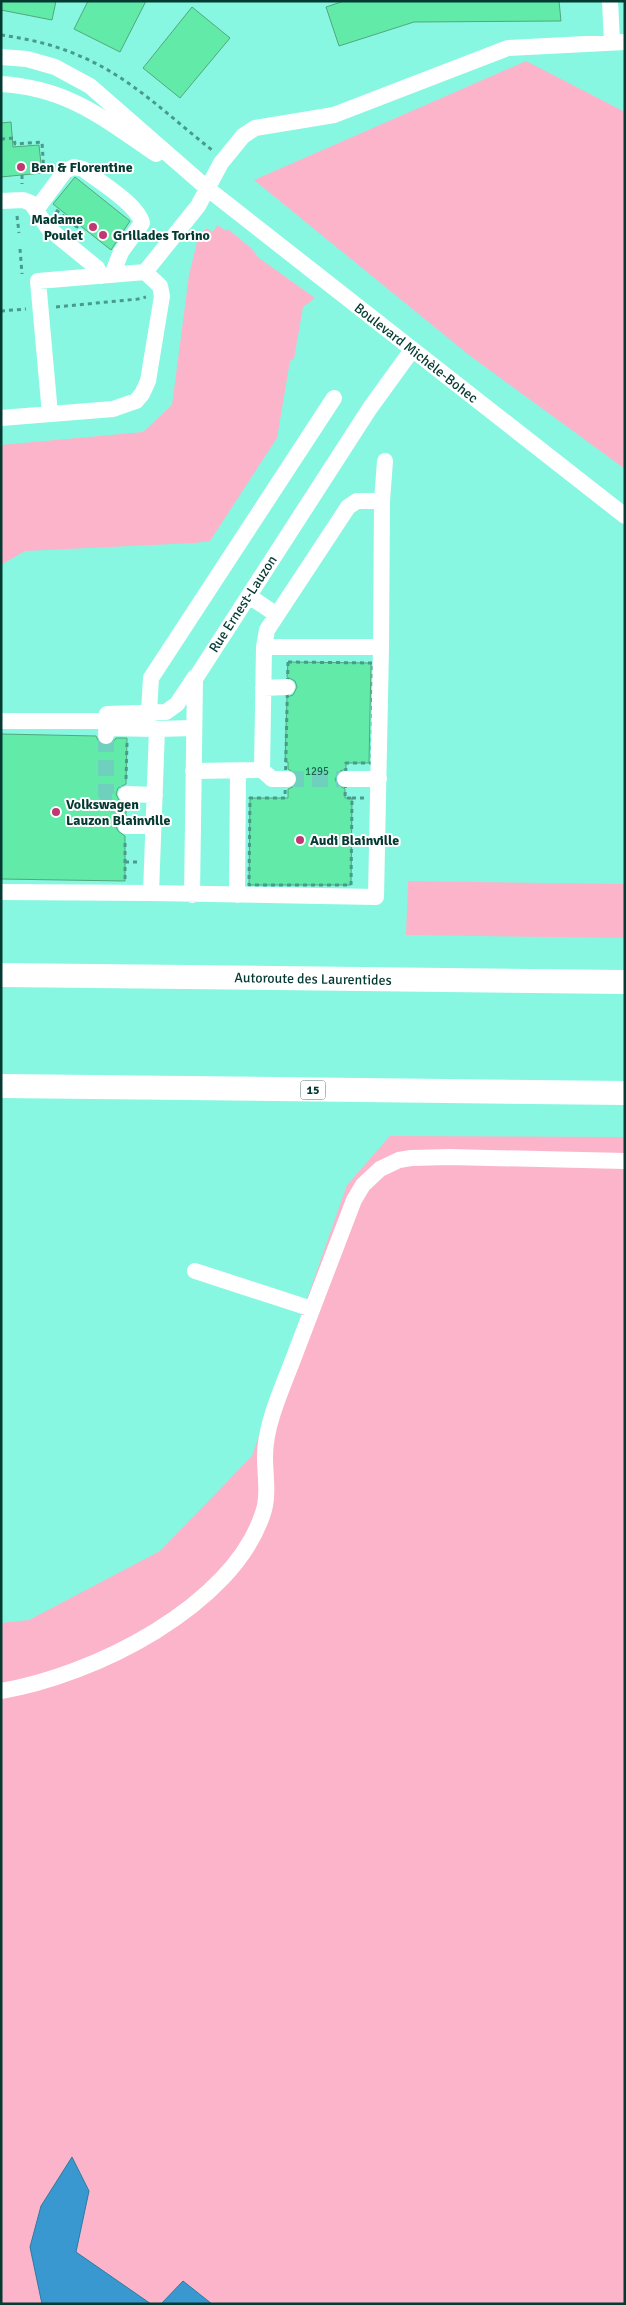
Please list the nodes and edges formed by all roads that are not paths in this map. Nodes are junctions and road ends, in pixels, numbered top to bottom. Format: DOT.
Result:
graph roads {
  1 [pos="610,1"];
  2 [pos="618,42"];
  3 [pos="1,57"];
  4 [pos="1,84"];
  5 [pos="208,189"];
  6 [pos="1,201"];
  7 [pos="36,210"];
  8 [pos="145,272"];
  9 [pos="107,275"];
  10 [pos="412,350"];
  11 [pos="334,398"];
  12 [pos="50,414"];
  13 [pos="1,418"];
  14 [pos="385,461"];
  15 [pos="382,501"];
  16 [pos="625,516"];
  17 [pos="248,596"];
  18 [pos="277,615"];
  19 [pos="264,647"];
  20 [pos="381,647"];
  21 [pos="199,671"];
  22 [pos="287,687"];
  23 [pos="264,688"];
  24 [pos="1,721"];
  25 [pos="151,724"];
  26 [pos="193,728"];
  27 [pos="262,770"];
  28 [pos="193,771"];
  29 [pos="238,771"];
  30 [pos="288,779"];
  31 [pos="378,779"];
  32 [pos="346,780"];
  33 [pos="126,794"];
  34 [pos="154,795"];
  35 [pos="126,826"];
  36 [pos="153,826"];
  37 [pos="1,892"];
  38 [pos="151,894"];
  39 [pos="192,895"];
  40 [pos="237,895"];
  41 [pos="1,975"];
  42 [pos="625,982"];
  43 [pos="1,1086"];
  44 [pos="625,1093"];
  45 [pos="625,1161"];
  46 [pos="195,1270"];
  47 [pos="312,1309"];
  48 [pos="1,1692"];
  1 -- 2 [label="street"];
  2 -- 5 [label="street"];
  3 -- 5 [label="street, Boulevard Michèle-Bohec"];
  4 -- 5 [label="street, Boulevard Michèle-Bohec"];
  5 -- 8 [label="street"];
  5 -- 10 [label="street, Boulevard Michèle-Bohec"];
  6 -- 7 [label="street"];
  7 -- 9 [label="street"];
  7 -- 9 [label="street"];
  8 -- 9 [label="street"];
  8 -- 12 [label="street"];
  9 -- 12 [label="street"];
  10 -- 16 [label="street, Boulevard Michèle-Bohec"];
  10 -- 17 [label="street, Rue Ernest-Lauzon"];
  11 -- 25 [label="street"];
  12 -- 13 [label="street"];
  14 -- 15 [label="street"];
  15 -- 18 [label="street"];
  15 -- 20 [label="street"];
  17 -- 18 [label="street"];
  17 -- 21 [label="street, Rue Ernest-Lauzon"];
  18 -- 19 [label="street"];
  19 -- 20 [label="street"];
  19 -- 23 [label="street"];
  20 -- 31 [label="street"];
  21 -- 25 [label="street"];
  21 -- 26 [label="street, Rue Ernest-Lauzon"];
  22 -- 23 [label="street"];
  23 -- 27 [label="street"];
  24 -- 25 [label="street"];
  25 -- 26 [label="street"];
  25 -- 34 [label="street"];
  26 -- 28 [label="street, Rue Ernest-Lauzon"];
  27 -- 29 [label="street"];
  27 -- 30 [label="street"];
  28 -- 29 [label="street"];
  28 -- 39 [label="street, Rue Ernest-Lauzon"];
  29 -- 40 [label="street"];
  31 -- 32 [label="street"];
  31 -- 40 [label="street"];
  33 -- 34 [label="street"];
  34 -- 36 [label="street"];
  35 -- 36 [label="street"];
  36 -- 38 [label="street"];
  37 -- 38 [label="street"];
  38 -- 39 [label="street"];
  39 -- 40 [label="street"];
  41 -- 42 [label="highway, Autoroute des Laurentides"];
  43 -- 44 [label="highway, 15"];
  45 -- 47 [label="street"];
  46 -- 47 [label="street"];
  47 -- 48 [label="street"];
}
